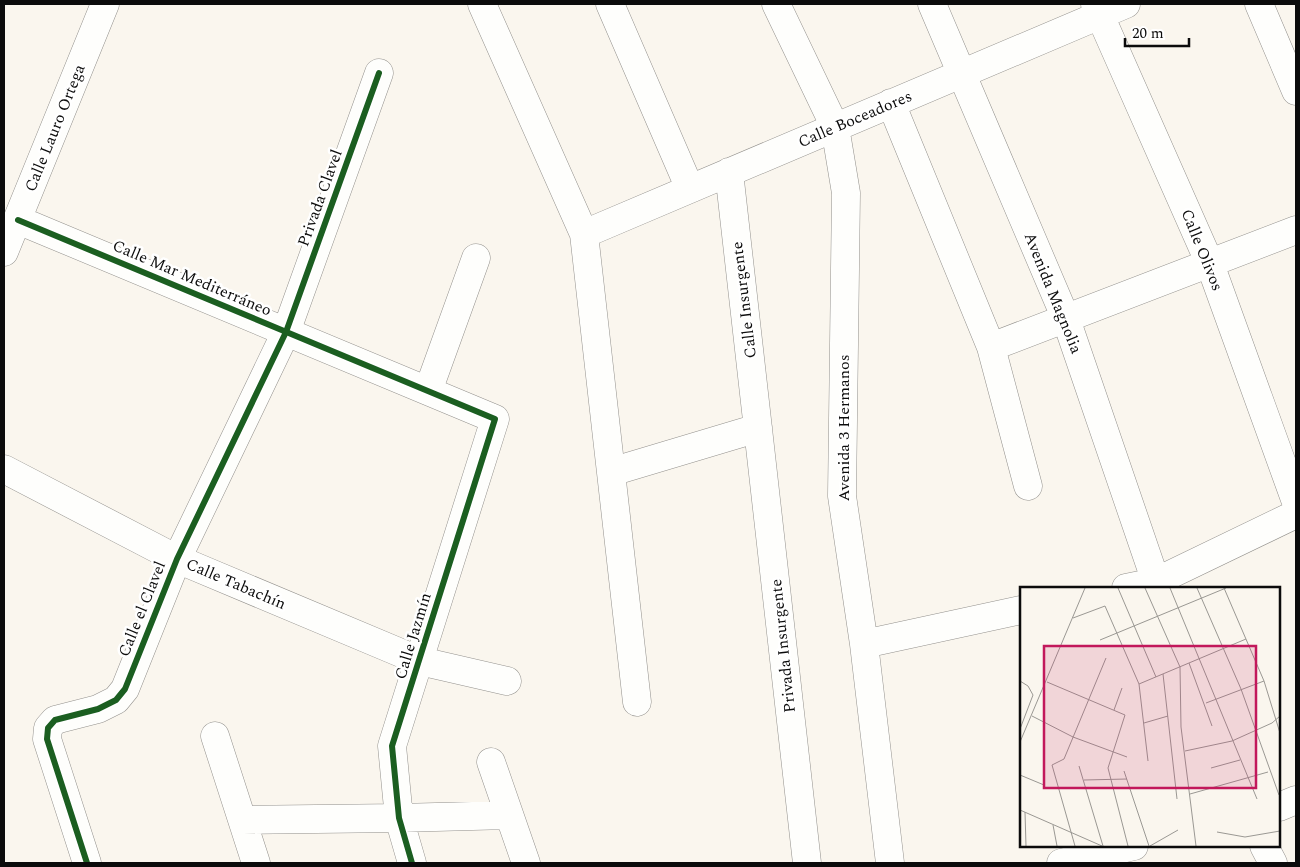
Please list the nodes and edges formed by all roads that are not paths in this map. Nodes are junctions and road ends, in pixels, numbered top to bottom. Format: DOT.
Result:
graph roads {
  1 [pos="105,4"];
  2 [pos="482,4"];
  3 [pos="610,4"];
  4 [pos="776,4"];
  5 [pos="932,4"];
  6 [pos="1126,4"];
  7 [pos="1259,4"];
  8 [pos="1097,9"];
  9 [pos="379,73"];
  10 [pos="962,73"];
  11 [pos="1296,91"];
  12 [pos="891,103"];
  13 [pos="835,127"];
  14 [pos="729,172"];
  15 [pos="690,189"];
  16 [pos="18,220"];
  17 [pos="1296,230"];
  18 [pos="584,234"];
  19 [pos="4,252"];
  20 [pos="476,258"];
  21 [pos="1210,264"];
  22 [pos="1066,319"];
  23 [pos="286,332"];
  24 [pos="991,347"];
  25 [pos="428,391"];
  26 [pos="495,419"];
  27 [pos="758,428"];
  28 [pos="4,470"];
  29 [pos="611,472"];
  30 [pos="1028,486"];
  31 [pos="1296,502"];
  32 [pos="1296,514"];
  33 [pos="177,559"];
  34 [pos="1157,585"];
  35 [pos="1136,587"];
  36 [pos="1020,610"];
  37 [pos="864,644"];
  38 [pos="420,661"];
  39 [pos="507,681"];
  40 [pos="637,702"];
  41 [pos="215,736"];
  42 [pos="491,762"];
  43 [pos="1296,800"];
  44 [pos="1280,807"];
  45 [pos="509,815"];
  46 [pos="399,818"];
  47 [pos="243,820"];
  48 [pos="1130,847"];
  49 [pos="1265,847"];
  50 [pos="87,863"];
  51 [pos="256,863"];
  52 [pos="412,863"];
  53 [pos="526,863"];
  54 [pos="807,863"];
  55 [pos="890,863"];
  56 [pos="1061,863"];
  57 [pos="1273,863"];
  1 -- 16 [label="street, Calle Lauro Ortega"];
  2 -- 18 [label="street"];
  3 -- 15 [label="street"];
  4 -- 13 [label="street, Avenida 3 Hermanos"];
  5 -- 10 [label="street, Avenida Magnolia"];
  6 -- 8 [label="street, Calle Boceadores"];
  7 -- 11 [label="street"];
  8 -- 10 [label="street, Calle Boceadores"];
  8 -- 21 [label="street, Calle Olivos"];
  9 -- 23 [label="street, Privada Clavel"];
  10 -- 12 [label="street, Calle Boceadores"];
  10 -- 22 [label="street, Avenida Magnolia"];
  12 -- 13 [label="street, Calle Boceadores"];
  12 -- 24 [label="street"];
  13 -- 14 [label="street, Calle Boceadores"];
  13 -- 37 [label="street, Avenida 3 Hermanos"];
  14 -- 15 [label="street, Calle Boceadores"];
  14 -- 27 [label="street, Calle Insurgente"];
  15 -- 18 [label="street, Calle Boceadores"];
  16 -- 19 [label="street, Calle Lauro Ortega"];
  16 -- 23 [label="street, Calle Mar Mediterráneo"];
  17 -- 21 [label="street"];
  18 -- 29 [label="street"];
  20 -- 25 [label="street"];
  21 -- 22 [label="street"];
  21 -- 31 [label="street, Calle Olivos"];
  22 -- 24 [label="street"];
  22 -- 34 [label="street, Avenida Magnolia"];
  23 -- 25 [label="street, Calle Mar Mediterráneo"];
  23 -- 33 [label="street, Calle el Clavel"];
  24 -- 30 [label="street"];
  25 -- 26 [label="street, Calle Mar Mediterráneo"];
  26 -- 38 [label="street, Calle Jazmín"];
  27 -- 29 [label="street"];
  27 -- 54 [label="street, Privada Insurgente"];
  28 -- 33 [label="street, Calle Tabachín"];
  29 -- 40 [label="street"];
  32 -- 34 [label="street"];
  33 -- 38 [label="street, Calle Tabachín"];
  33 -- 50 [label="street, Calle el Clavel"];
  34 -- 35 [label="street"];
  36 -- 37 [label="street"];
  37 -- 55 [label="street, Avenida 3 Hermanos"];
  38 -- 39 [label="street, Calle Tabachín"];
  38 -- 46 [label="street, Calle Jazmín"];
  41 -- 47 [label="street"];
  42 -- 45 [label="street"];
  43 -- 44 [label="street"];
  45 -- 46 [label="street"];
  45 -- 53 [label="street"];
  46 -- 47 [label="street"];
  46 -- 52 [label="street, Calle Jazmín"];
  47 -- 51 [label="street"];
  48 -- 56 [label="street"];
  49 -- 57 [label="street"];
}
